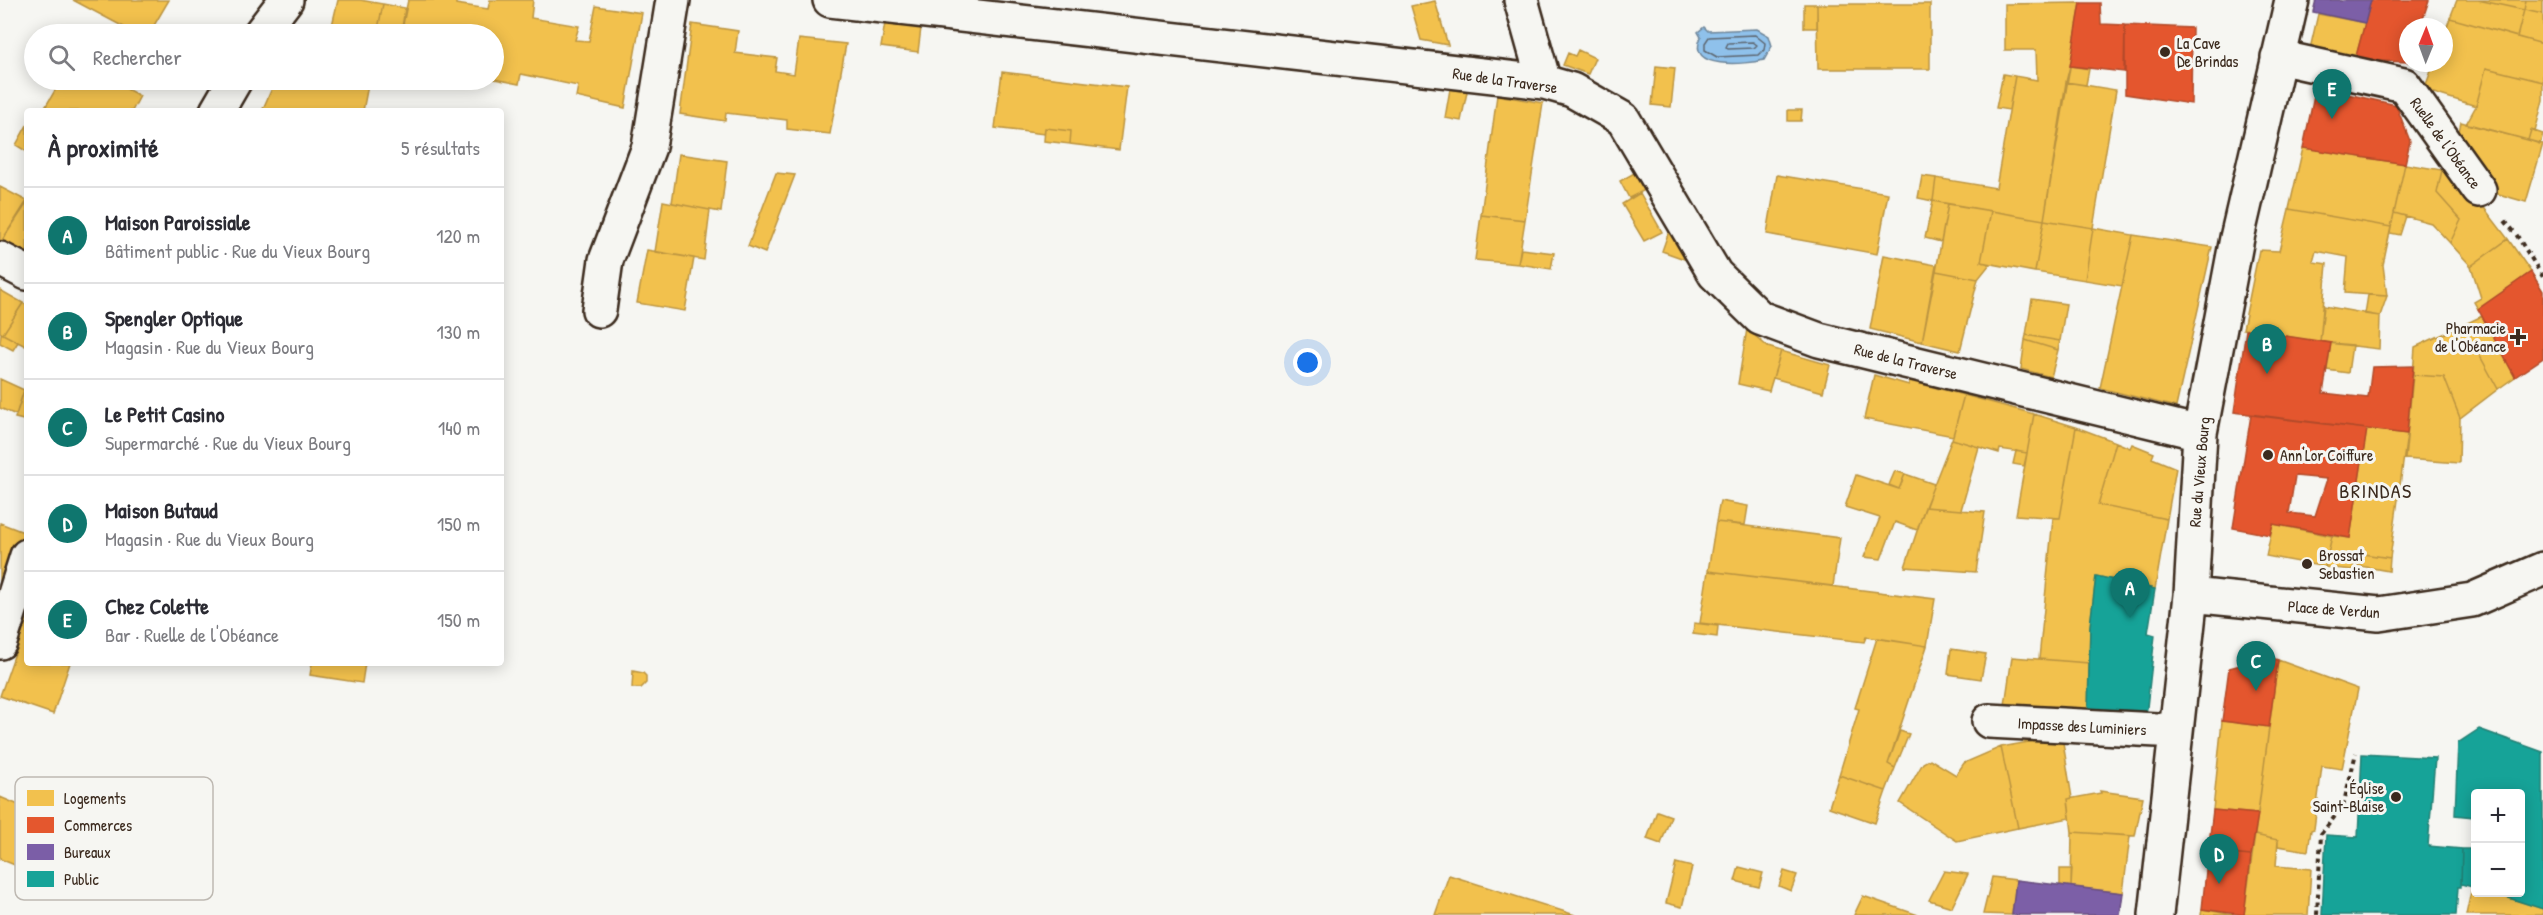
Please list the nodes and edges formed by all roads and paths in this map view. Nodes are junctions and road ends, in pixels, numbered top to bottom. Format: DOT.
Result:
graph roads {
  1 [pos="286,0"];
  2 [pos="673,0"];
  3 [pos="830,0"];
  4 [pos="1521,0"];
  5 [pos="2292,0"];
  6 [pos="268,24"];
  7 [pos="2277,57"];
  8 [pos="1544,82"];
  9 [pos="229,90"];
  10 [pos="219,108"];
  11 [pos="2479,190"];
  12 [pos="0,259"];
  13 [pos="24,271"];
  14 [pos="2543,277"];
  15 [pos="599,310"];
  16 [pos="2200,433"];
  17 [pos="24,566"];
  18 [pos="2543,569"];
  19 [pos="2191,595"];
  20 [pos="0,642"];
  21 [pos="1989,721"];
  22 [pos="2176,731"];
  23 [pos="2356,753"];
  24 [pos="2156,915"];
  25 [pos="2318,915"];
  1 -- 6 [label="street"];
  2 -- 15 [label="street"];
  3 -- 8 [label="street, Rue de la Traverse"];
  4 -- 8 [label="street"];
  5 -- 7 [label="street, Rue du Vieux Bourg"];
  7 -- 11 [label="street, Ruelle de l'Obéance"];
  7 -- 16 [label="street, Rue du Vieux Bourg"];
  8 -- 16 [label="street, Rue de la Traverse"];
  9 -- 10 [label="street"];
  11 -- 14 [label="path, Ruelle de l'Obéance"];
  12 -- 13 [label="street"];
  16 -- 19 [label="street, Rue du Vieux Bourg"];
  17 -- 20 [label="street"];
  18 -- 19 [label="street, Place de Verdun"];
  19 -- 22 [label="street, Rue du Vieux Bourg"];
  21 -- 22 [label="street, Impasse des Luminiers"];
  22 -- 24 [label="street, Rue du Vieux Bourg"];
  23 -- 25 [label="path"];
}
